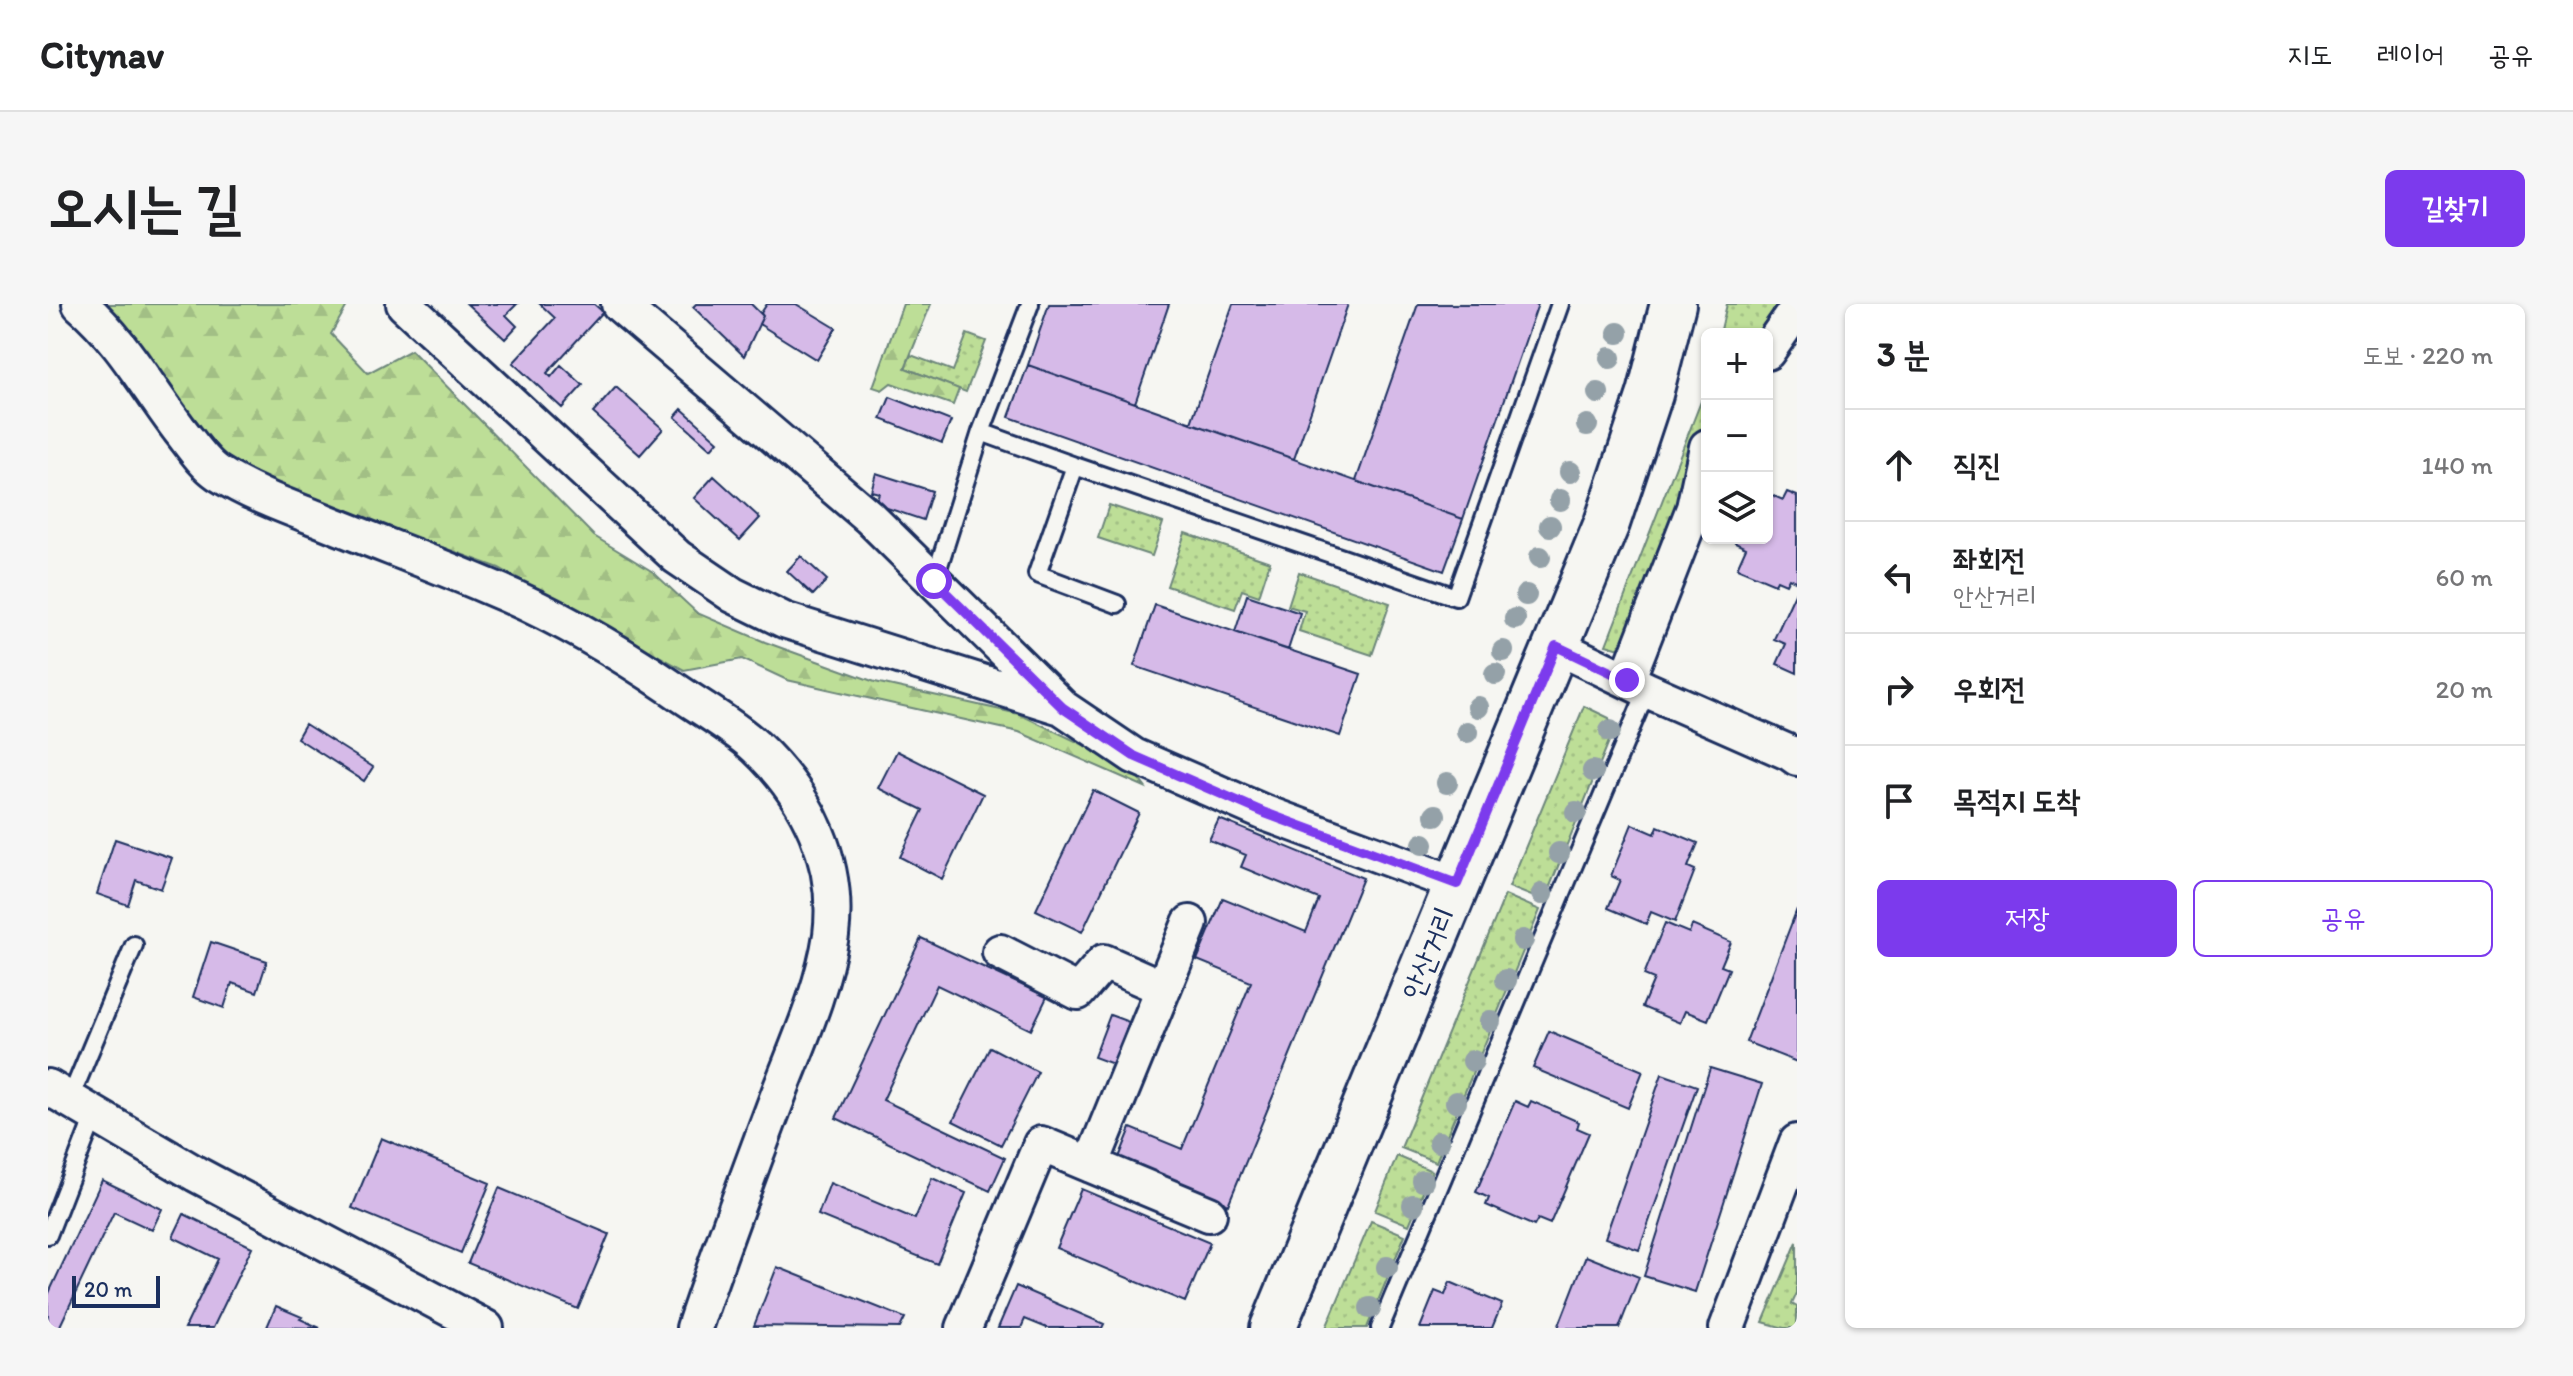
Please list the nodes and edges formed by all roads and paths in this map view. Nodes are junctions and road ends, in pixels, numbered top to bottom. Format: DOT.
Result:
graph roads {
  1 [pos="80,304"];
  2 [pos="404,304"];
  3 [pos="619,304"];
  4 [pos="1030,304"];
  5 [pos="1560,304"];
  6 [pos="1673,304"];
  7 [pos="1797,309"];
  8 [pos="1773,343"];
  9 [pos="981,432"];
  10 [pos="1075,466"];
  11 [pos="1702,472"];
  12 [pos="934,581"];
  13 [pos="1117,604"];
  14 [pos="1556,646"];
  15 [pos="1637,685"];
  16 [pos="1063,708"];
  17 [pos="1795,756"];
  18 [pos="1457,884"];
  19 [pos="1190,923"];
  20 [pos="134,945"];
  21 [pos="1000,952"];
  22 [pos="1163,988"];
  23 [pos="71,1100"];
  24 [pos="1797,1142"];
  25 [pos="1091,1165"];
  26 [pos="1209,1214"];
  27 [pos="48,1235"];
  28 [pos="486,1328"];
  29 [pos="694,1328"];
  30 [pos="964,1328"];
  31 [pos="1273,1328"];
  32 [pos="1380,1328"];
  33 [pos="1727,1328"];
  1 -- 29 [label="street"];
  2 -- 16 [label="street"];
  3 -- 12 [label="street"];
  4 -- 9 [label="lane"];
  5 -- 10 [label="lane"];
  6 -- 14 [label="main road, 안산거리"];
  7 -- 8 [label="street"];
  9 -- 10 [label="lane"];
  9 -- 12 [label="lane"];
  10 -- 13 [label="lane"];
  11 -- 15 [label="street"];
  12 -- 16 [label="street"];
  14 -- 15 [label="street"];
  14 -- 18 [label="main road, 안산거리"];
  15 -- 17 [label="street"];
  15 -- 32 [label="lane"];
  16 -- 18 [label="street"];
  18 -- 31 [label="main road, 안산거리"];
  19 -- 22 [label="street"];
  20 -- 23 [label="lane"];
  21 -- 22 [label="street"];
  22 -- 25 [label="street"];
  23 -- 27 [label="lane"];
  23 -- 28 [label="street"];
  24 -- 33 [label="street"];
  25 -- 26 [label="street"];
  25 -- 30 [label="street"];
}
